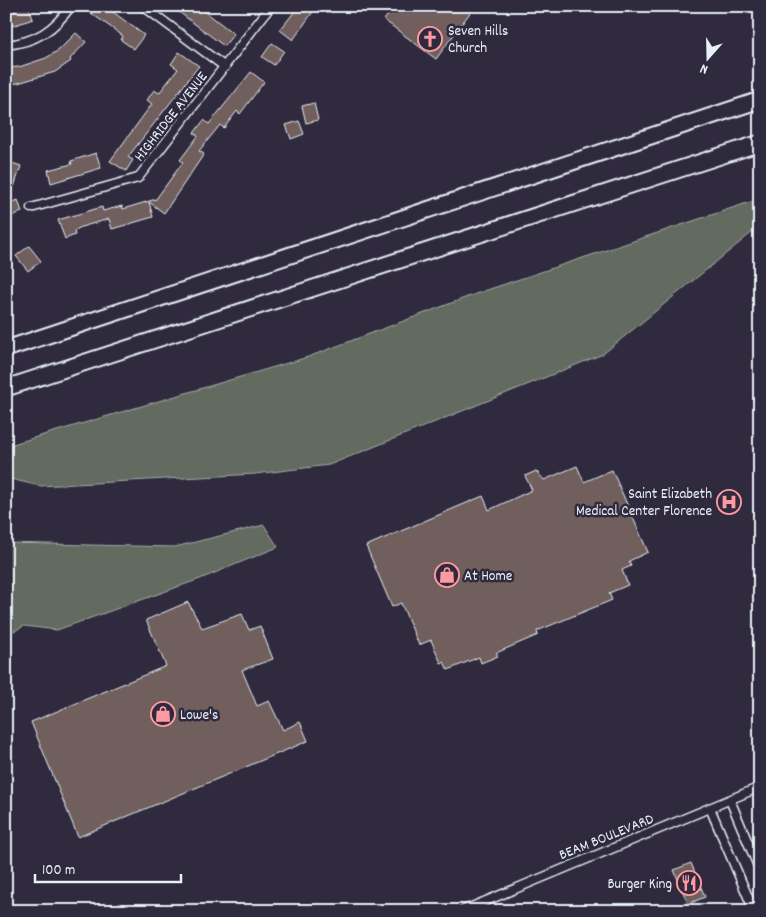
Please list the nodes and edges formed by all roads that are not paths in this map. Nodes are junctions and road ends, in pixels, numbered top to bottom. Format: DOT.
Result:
graph roads {
  1 [pos="72,6"];
  2 [pos="144,6"];
  3 [pos="271,6"];
  4 [pos="6,45"];
  5 [pos="225,67"];
  6 [pos="756,100"];
  7 [pos="760,143"];
  8 [pos="31,208"];
  9 [pos="6,350"];
  10 [pos="6,388"];
  11 [pos="760,787"];
  12 [pos="730,800"];
  13 [pos="710,808"];
  14 [pos="760,871"];
  15 [pos="462,911"];
  16 [pos="754,911"];
  1 -- 4 [label="street"];
  2 -- 5 [label="street"];
  3 -- 5 [label="street, HIGHRIDGE AVENUE"];
  5 -- 8 [label="street, HIGHRIDGE AVENUE"];
  6 -- 9 [label="highway"];
  7 -- 10 [label="highway"];
  11 -- 12 [label="street, BEAM BOULEVARD"];
  12 -- 13 [label="street, BEAM BOULEVARD"];
  12 -- 14 [label="street"];
  13 -- 15 [label="street, BEAM BOULEVARD"];
  13 -- 16 [label="street"];
}
